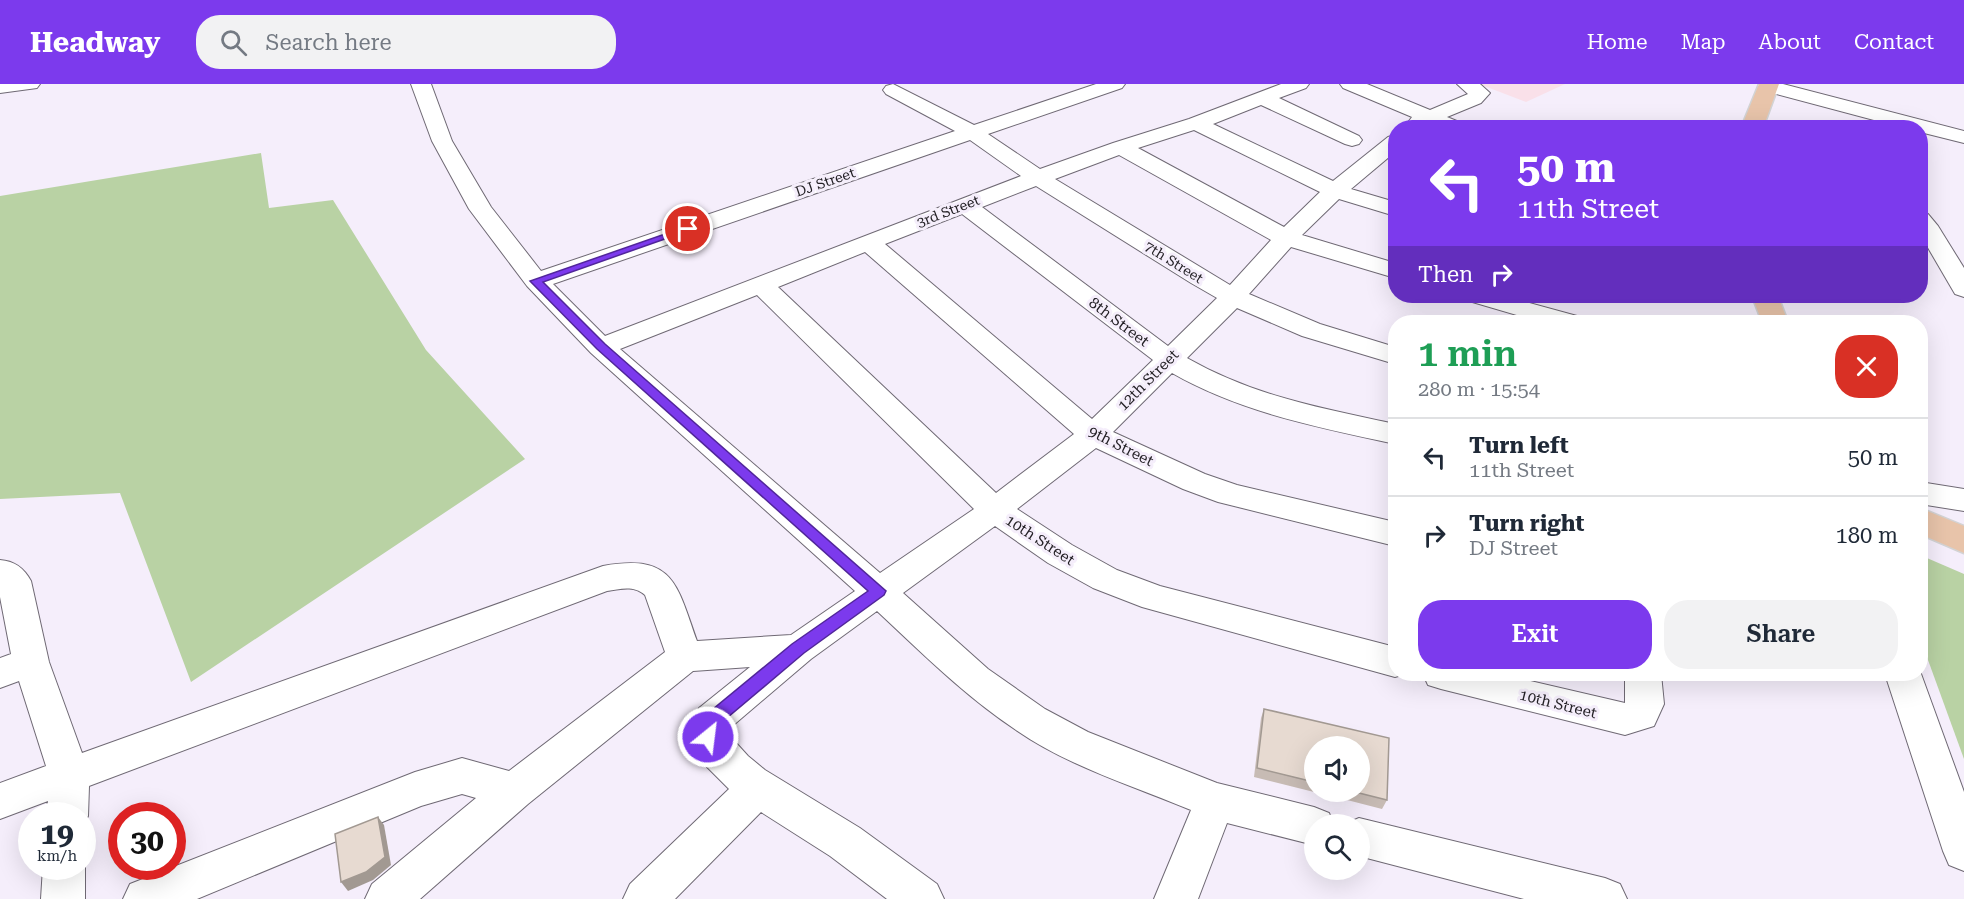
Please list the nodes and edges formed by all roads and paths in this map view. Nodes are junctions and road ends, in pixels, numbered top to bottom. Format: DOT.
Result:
graph roads {
  1 [pos="30,84"];
  2 [pos="421,84"];
  3 [pos="914,84"];
  4 [pos="1115,84"];
  5 [pos="1299,84"];
  6 [pos="1350,84"];
  7 [pos="1768,85"];
  8 [pos="0,87"];
  9 [pos="1473,88"];
  10 [pos="1262,98"];
  11 [pos="1415,120"];
  12 [pos="1424,120"];
  13 [pos="1755,120"];
  14 [pos="1900,120"];
  15 [pos="1196,123"];
  16 [pos="1928,127"];
  17 [pos="972,132"];
  18 [pos="1964,137"];
  19 [pos="1352,140"];
  20 [pos="1120,147"];
  21 [pos="1388,147"];
  22 [pos="1038,178"];
  23 [pos="1335,191"];
  24 [pos="964,205"];
  25 [pos="1388,207"];
  26 [pos="1928,229"];
  27 [pos="1286,238"];
  28 [pos="868,242"];
  29 [pos="1388,269"];
  30 [pos="1961,279"];
  31 [pos="536,281"];
  32 [pos="762,286"];
  33 [pos="1233,297"];
  34 [pos="1502,303"];
  35 [pos="1544,315"];
  36 [pos="601,346"];
  37 [pos="1388,354"];
  38 [pos="1168,359"];
  39 [pos="1388,432"];
  40 [pos="1093,435"];
  41 [pos="1928,494"];
  42 [pos="1964,500"];
  43 [pos="994,510"];
  44 [pos="1928,524"];
  45 [pos="1388,532"];
  46 [pos="1964,540"];
  47 [pos="0,573"];
  48 [pos="878,591"];
  49 [pos="798,649"];
  50 [pos="685,657"];
  51 [pos="1388,660"];
  52 [pos="15,667"];
  53 [pos="1468,681"];
  54 [pos="1643,681"];
  55 [pos="1905,681"];
  56 [pos="70,777"];
  57 [pos="758,788"];
  58 [pos="514,791"];
  59 [pos="0,801"];
  60 [pos="1215,801"];
  61 [pos="68,802"];
  62 [pos="1304,823"];
  63 [pos="1370,840"];
  64 [pos="1964,851"];
  65 [pos="64,880"];
  66 [pos="63,899"];
  67 [pos="145,899"];
  68 [pos="387,899"];
  69 [pos="645,899"];
  70 [pos="922,899"];
  71 [pos="1176,899"];
  72 [pos="1605,899"];
  1 -- 8 [label="street"];
  2 -- 31 [label="street"];
  3 -- 17 [label="street, 7th Street"];
  4 -- 17 [label="street, DJ Street"];
  5 -- 10 [label="street, 3rd Street"];
  6 -- 11 [label="street"];
  7 -- 13 [label="main road"];
  7 -- 14 [label="street"];
  9 -- 12 [label="street"];
  10 -- 15 [label="street, 3rd Street"];
  10 -- 19 [label="street"];
  15 -- 20 [label="street, 3rd Street"];
  15 -- 23 [label="street"];
  16 -- 18 [label="street"];
  17 -- 22 [label="street, 7th Street"];
  17 -- 31 [label="street, DJ Street"];
  20 -- 22 [label="street, 3rd Street"];
  20 -- 27 [label="street"];
  21 -- 23 [label="street, 12th Street"];
  22 -- 24 [label="street, 3rd Street"];
  22 -- 33 [label="street, 7th Street"];
  23 -- 25 [label="street"];
  23 -- 27 [label="street, 12th Street"];
  24 -- 28 [label="street, 3rd Street"];
  24 -- 38 [label="street, 8th Street"];
  26 -- 30 [label="street"];
  27 -- 29 [label="street"];
  27 -- 33 [label="street, 12th Street"];
  28 -- 32 [label="street, 3rd Street"];
  28 -- 40 [label="street, 9th Street"];
  31 -- 36 [label="street"];
  32 -- 36 [label="street, 3rd Street"];
  32 -- 43 [label="street, 10th Street"];
  33 -- 37 [label="street, 7th Street"];
  33 -- 38 [label="street, 12th Street"];
  34 -- 35 [label="street"];
  36 -- 48 [label="street"];
  38 -- 39 [label="street, 8th Street"];
  38 -- 40 [label="street, 12th Street"];
  40 -- 43 [label="street, 12th Street"];
  40 -- 45 [label="street, 9th Street"];
  41 -- 42 [label="street"];
  43 -- 48 [label="street, 12th Street"];
  43 -- 51 [label="street, 10th Street"];
  44 -- 46 [label="main road"];
  47 -- 52 [label="street"];
  48 -- 49 [label="street, 12th Street"];
  48 -- 60 [label="street"];
  49 -- 50 [label="street"];
  49 -- 57 [label="street, 12th Street"];
  50 -- 56 [label="street"];
  50 -- 58 [label="street"];
  52 -- 56 [label="street"];
  53 -- 54 [label="street, 10th Street"];
  55 -- 64 [label="street"];
  56 -- 59 [label="street"];
  56 -- 61 [label="street"];
  57 -- 69 [label="street"];
  57 -- 70 [label="street, 12th Street"];
  58 -- 67 [label="street"];
  58 -- 68 [label="street"];
  60 -- 62 [label="street"];
  60 -- 71 [label="street"];
  63 -- 72 [label="street"];
  65 -- 66 [label="street"];
}
